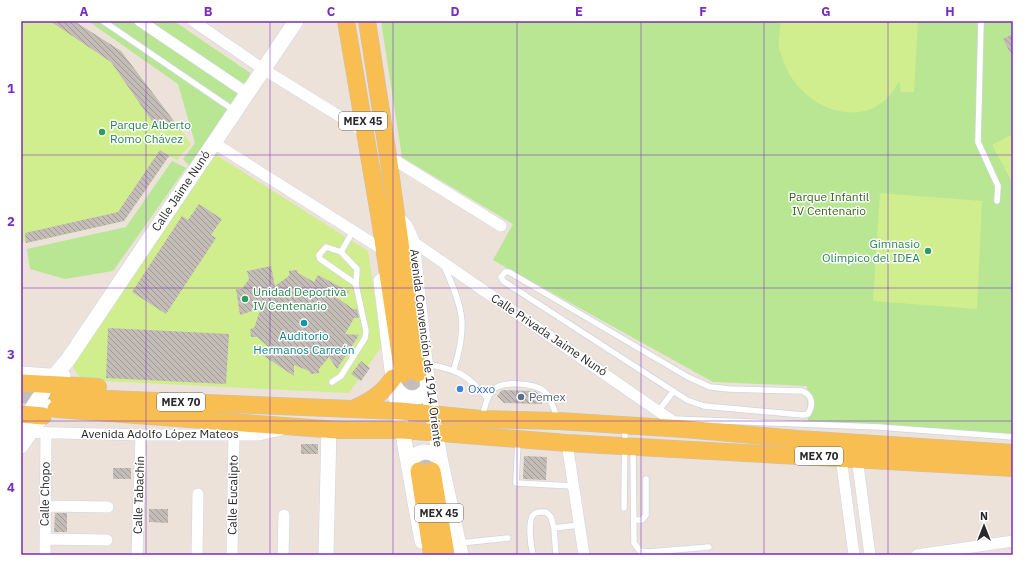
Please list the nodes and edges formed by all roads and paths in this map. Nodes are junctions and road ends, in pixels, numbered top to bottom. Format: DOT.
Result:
graph roads {
  1 [pos="103,21"];
  2 [pos="140,21"];
  3 [pos="192,21"];
  4 [pos="296,21"];
  5 [pos="346,21"];
  6 [pos="366,21"];
  7 [pos="981,21"];
  8 [pos="263,69"];
  9 [pos="247,93"];
  10 [pos="235,111"];
  11 [pos="365,132"];
  12 [pos="214,142"];
  13 [pos="388,156"];
  14 [pos="997,201"];
  15 [pos="388,218"];
  16 [pos="501,226"];
  17 [pos="352,230"];
  18 [pos="412,241"];
  19 [pos="376,246"];
  20 [pos="341,252"];
  21 [pos="442,262"];
  22 [pos="356,284"];
  23 [pos="454,370"];
  24 [pos="21,372"];
  25 [pos="407,375"];
  26 [pos="332,382"];
  27 [pos="21,383"];
  28 [pos="428,388"];
  29 [pos="674,392"];
  30 [pos="487,398"];
  31 [pos="44,401"];
  32 [pos="354,409"];
  33 [pos="659,410"];
  34 [pos="400,412"];
  35 [pos="433,415"];
  36 [pos="482,419"];
  37 [pos="671,419"];
  38 [pos="559,421"];
  39 [pos="626,426"];
  40 [pos="298,427"];
  41 [pos="334,429"];
  42 [pos="684,429"];
  43 [pos="403,430"];
  44 [pos="436,433"];
  45 [pos="829,433"];
  46 [pos="46,434"];
  47 [pos="140,435"];
  48 [pos="234,435"];
  49 [pos="1013,437"];
  50 [pos="518,439"];
  51 [pos="568,443"];
  52 [pos="21,446"];
  53 [pos="629,446"];
  54 [pos="1013,453"];
  55 [pos="849,458"];
  56 [pos="425,466"];
  57 [pos="1013,468"];
  58 [pos="646,479"];
  59 [pos="573,486"];
  60 [pos="198,494"];
  61 [pos="45,506"];
  62 [pos="108,507"];
  63 [pos="624,508"];
  64 [pos="284,515"];
  65 [pos="634,520"];
  66 [pos="579,525"];
  67 [pos="554,528"];
  68 [pos="508,538"];
  69 [pos="45,539"];
  70 [pos="107,540"];
  71 [pos="1013,541"];
  72 [pos="709,547"];
  73 [pos="460,549"];
  74 [pos="45,555"];
  75 [pos="137,555"];
  76 [pos="197,555"];
  77 [pos="232,555"];
  78 [pos="283,555"];
  79 [pos="326,555"];
  80 [pos="335,555"];
  81 [pos="424,555"];
  82 [pos="432,555"];
  83 [pos="446,555"];
  84 [pos="532,555"];
  85 [pos="556,555"];
  86 [pos="584,555"];
  87 [pos="854,555"];
  88 [pos="870,555"];
  89 [pos="917,555"];
  1 -- 10 [label="lane"];
  2 -- 9 [label="street"];
  3 -- 8 [label="street"];
  4 -- 8 [label="main road, Calle Jaime Nunó"];
  5 -- 11 [label="main road, Avenida Convención de 1914 Oriente / MEX 45"];
  6 -- 13 [label="main road, Avenida Convención de 1914 Oriente / MEX 45"];
  7 -- 14 [label="lane"];
  8 -- 9 [label="main road, Calle Jaime Nunó"];
  8 -- 11 [label="street"];
  9 -- 10 [label="main road, Calle Jaime Nunó"];
  10 -- 12 [label="main road, Calle Jaime Nunó"];
  11 -- 15 [label="main road, Avenida Convención de 1914 Oriente / MEX 45"];
  12 -- 17 [label="street"];
  12 -- 31 [label="main road, Calle Jaime Nunó"];
  13 -- 15 [label="main road, Avenida Convención de 1914 Oriente / MEX 45"];
  13 -- 16 [label="street"];
  15 -- 18 [label="main road, Avenida Convención de 1914 Oriente"];
  15 -- 19 [label="main road, Avenida Convención de 1914 Oriente"];
  15 -- 25 [label="main road, Avenida Convención de 1914 Oriente / MEX 45"];
  17 -- 19 [label="street"];
  17 -- 20 [label="lane"];
  18 -- 21 [label="street, Calle Privada Jaime Nunó"];
  18 -- 25 [label="main road, Avenida Convención de 1914 Oriente"];
  19 -- 25 [label="main road, Avenida Convención de 1914 Oriente"];
  20 -- 22 [label="lane"];
  20 -- 22 [label="lane"];
  21 -- 23 [label="lane"];
  21 -- 33 [label="street, Calle Privada Jaime Nunó"];
  22 -- 26 [label="lane"];
  23 -- 25 [label="lane"];
  23 -- 30 [label="lane"];
  24 -- 31 [label="street, Avenida Adolfo López Mateos"];
  25 -- 28 [label="main road, Avenida Convención de 1914 Oriente"];
  25 -- 28 [label="main road"];
  25 -- 32 [label="main road"];
  25 -- 34 [label="main road, Avenida Convención de 1914 Oriente"];
  27 -- 31 [label="main road"];
  28 -- 35 [label="main road, Avenida Convención de 1914 Oriente"];
  29 -- 29 [label="lane"];
  29 -- 33 [label="lane"];
  30 -- 36 [label="lane"];
  30 -- 38 [label="lane"];
  31 -- 32 [label="main road, MEX 70"];
  31 -- 40 [label="main road, MEX 70"];
  31 -- 46 [label="street, Avenida Adolfo López Mateos"];
  31 -- 52 [label="main road, Calle Jaime Nunó"];
  32 -- 34 [label="main road, MEX 70"];
  33 -- 37 [label="street, Calle Privada Jaime Nunó"];
  34 -- 35 [label="main road, MEX 70"];
  34 -- 43 [label="main road, Avenida Convención de 1914 Oriente"];
  35 -- 36 [label="main road, MEX 70"];
  35 -- 44 [label="main road, Avenida Convención de 1914 Oriente"];
  36 -- 38 [label="main road, MEX 70"];
  37 -- 42 [label="street, Calle Privada Jaime Nunó"];
  37 -- 45 [label="lane"];
  38 -- 39 [label="main road, MEX 70"];
  39 -- 42 [label="main road, MEX 70"];
  39 -- 53 [label="lane"];
  40 -- 41 [label="main road, MEX 70"];
  40 -- 48 [label="street, Avenida Adolfo López Mateos"];
  41 -- 43 [label="main road, MEX 70"];
  41 -- 79 [label="main road"];
  41 -- 80 [label="main road"];
  42 -- 45 [label="main road, MEX 70"];
  43 -- 44 [label="main road, MEX 70"];
  43 -- 56 [label="main road, Avenida Convención de 1914 Oriente"];
  44 -- 50 [label="main road, MEX 70"];
  44 -- 56 [label="main road, Avenida Convención de 1914 Oriente"];
  45 -- 49 [label="lane"];
  45 -- 54 [label="main road, MEX 70"];
  46 -- 47 [label="street, Avenida Adolfo López Mateos"];
  46 -- 61 [label="street, Calle Chopo"];
  47 -- 48 [label="street, Avenida Adolfo López Mateos"];
  47 -- 75 [label="street, Calle Tabachín"];
  48 -- 77 [label="street, Calle Eucalipto"];
  50 -- 51 [label="main road, MEX 70"];
  50 -- 59 [label="lane"];
  51 -- 53 [label="main road, MEX 70"];
  51 -- 59 [label="street"];
  53 -- 55 [label="main road, MEX 70"];
  53 -- 63 [label="lane"];
  53 -- 65 [label="lane"];
  55 -- 57 [label="main road, MEX 70"];
  55 -- 87 [label="street"];
  55 -- 88 [label="street"];
  56 -- 73 [label="main road, Avenida Convención de 1914 Oriente"];
  56 -- 81 [label="main road, Avenida Convención de 1914 Oriente"];
  56 -- 82 [label="main road, Avenida Convención de 1914 Oriente / MEX 45"];
  56 -- 83 [label="main road, Avenida Convención de 1914 Oriente / MEX 45"];
  58 -- 65 [label="lane"];
  59 -- 66 [label="street"];
  60 -- 76 [label="street"];
  61 -- 62 [label="street"];
  61 -- 69 [label="street, Calle Chopo"];
  64 -- 78 [label="street"];
  65 -- 72 [label="lane"];
  66 -- 67 [label="lane"];
  66 -- 86 [label="street"];
  67 -- 84 [label="lane"];
  67 -- 85 [label="lane"];
  68 -- 73 [label="lane"];
  69 -- 70 [label="street"];
  69 -- 74 [label="street, Calle Chopo"];
  71 -- 89 [label="street"];
}
